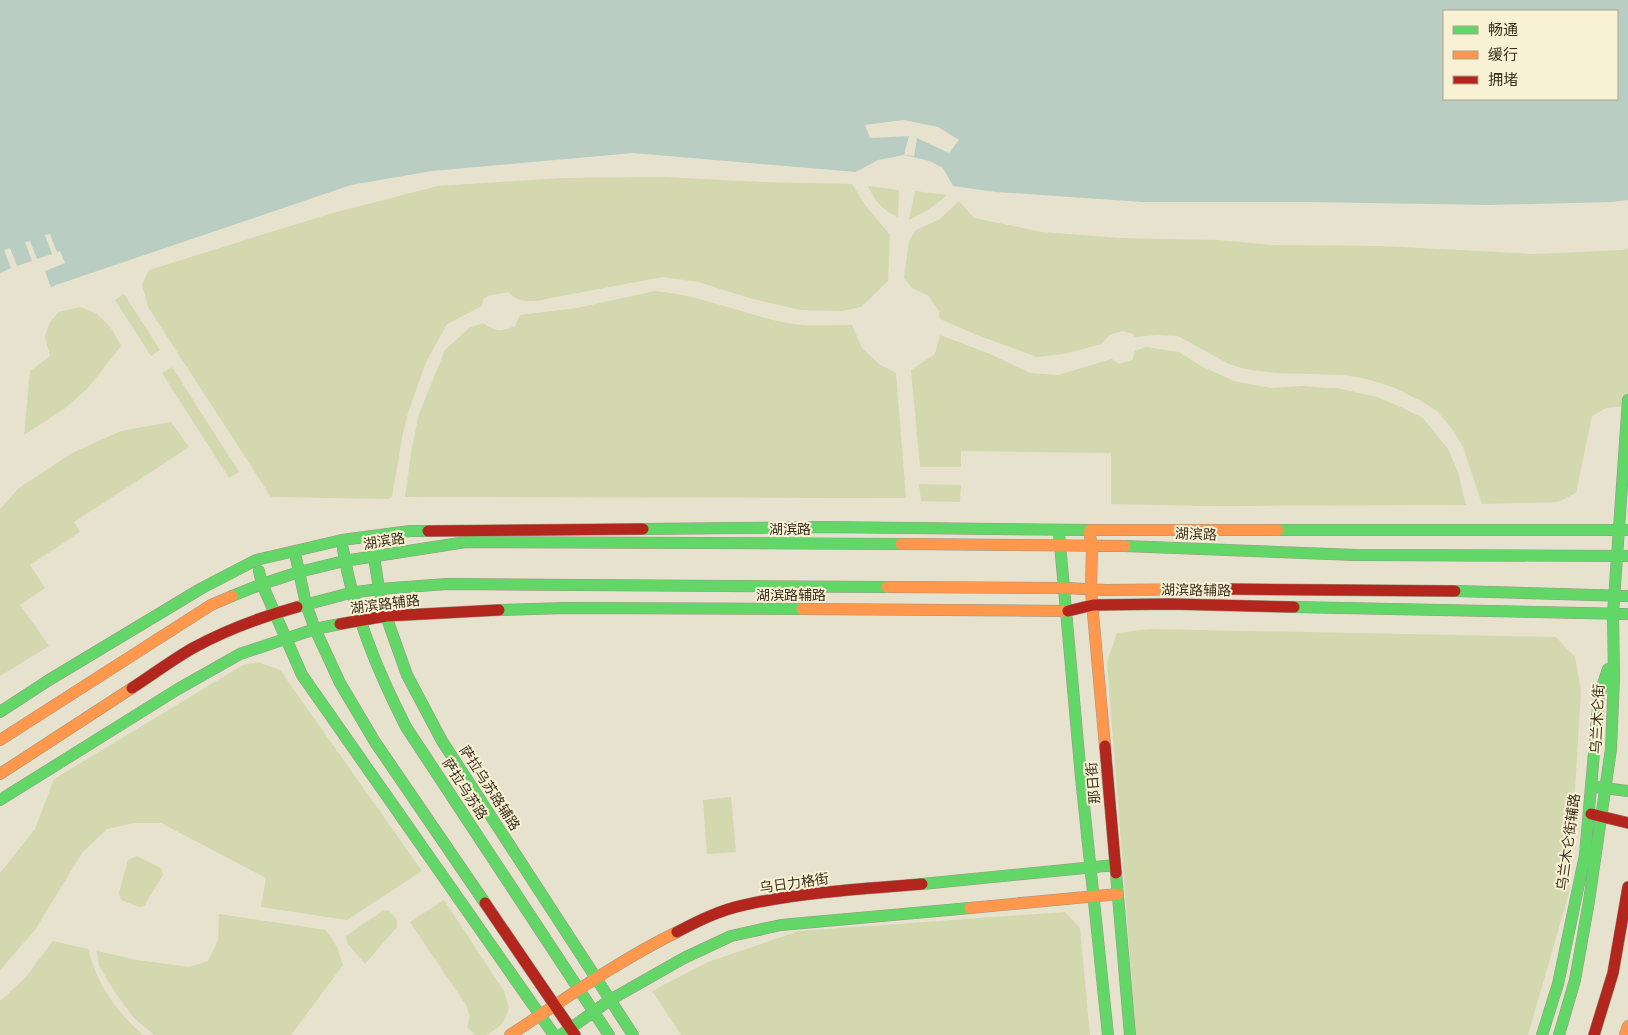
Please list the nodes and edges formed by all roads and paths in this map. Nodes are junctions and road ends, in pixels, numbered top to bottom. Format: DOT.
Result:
graph roads {
  1 [pos="1628,400"];
  2 [pos="1089,529"];
  3 [pos="1059,530"];
  4 [pos="1623,530"];
  5 [pos="371,535"];
  6 [pos="342,540"];
  7 [pos="1061,545"];
  8 [pos="1092,545"];
  9 [pos="294,550"];
  10 [pos="1628,556"];
  11 [pos="1616,557"];
  12 [pos="375,558"];
  13 [pos="256,560"];
  14 [pos="344,562"];
  15 [pos="299,572"];
  16 [pos="262,584"];
  17 [pos="1065,588"];
  18 [pos="379,589"];
  19 [pos="1091,591"];
  20 [pos="350,594"];
  21 [pos="1614,596"];
  22 [pos="1628,596"];
  23 [pos="306,604"];
  24 [pos="1093,605"];
  25 [pos="1066,611"];
  26 [pos="275,613"];
  27 [pos="1613,614"];
  28 [pos="1628,614"];
  29 [pos="386,616"];
  30 [pos="358,621"];
  31 [pos="314,629"];
  32 [pos="284,638"];
  33 [pos="1613,651"];
  34 [pos="0,712"];
  35 [pos="0,740"];
  36 [pos="0,774"];
  37 [pos="1591,786"];
  38 [pos="1606,788"];
  39 [pos="1628,791"];
  40 [pos="0,800"];
  41 [pos="1588,813"];
  42 [pos="1602,816"];
  43 [pos="1628,823"];
  44 [pos="1115,865"];
  45 [pos="1091,868"];
  46 [pos="1628,887"];
  47 [pos="1118,894"];
  48 [pos="1094,896"];
  49 [pos="595,978"];
  50 [pos="579,990"];
  51 [pos="610,1000"];
  52 [pos="555,1006"];
  53 [pos="594,1013"];
  54 [pos="541,1015"];
  55 [pos="1628,1026"];
  56 [pos="569,1033"];
  57 [pos="510,1035"];
  58 [pos="554,1035"];
  59 [pos="609,1035"];
  60 [pos="633,1035"];
  61 [pos="1108,1035"];
  62 [pos="1130,1035"];
  63 [pos="1542,1035"];
  64 [pos="1559,1035"];
  65 [pos="1594,1035"];
  66 [pos="1625,1035"];
  1 -- 4 [label="street, 乌兰木仑街"];
  2 -- 3 [label="street"];
  2 -- 4 [label="street"];
  2 -- 8 [label="street, 那日街"];
  3 -- 5 [label="street"];
  3 -- 7 [label="street, 那日街"];
  4 -- 11 [label="street, 乌兰木仑街"];
  5 -- 6 [label="street"];
  5 -- 12 [label="street, 萨拉乌苏路辅路"];
  6 -- 9 [label="street"];
  6 -- 14 [label="street, 萨拉乌苏路"];
  7 -- 8 [label="street, 湖滨路"];
  7 -- 12 [label="street, 湖滨路"];
  7 -- 17 [label="street, 那日街"];
  8 -- 11 [label="street, 湖滨路"];
  8 -- 19 [label="street, 那日街"];
  9 -- 13 [label="street"];
  9 -- 15 [label="street"];
  10 -- 11 [label="street, 湖滨路"];
  11 -- 21 [label="street, 乌兰木仑街"];
  12 -- 14 [label="street, 湖滨路"];
  12 -- 18 [label="street, 萨拉乌苏路辅路"];
  13 -- 16 [label="street"];
  13 -- 34 [label="street"];
  14 -- 15 [label="street, 湖滨路"];
  14 -- 20 [label="street, 萨拉乌苏路"];
  15 -- 16 [label="street, 湖滨路"];
  15 -- 23 [label="street"];
  16 -- 26 [label="street"];
  16 -- 35 [label="street, 湖滨路"];
  17 -- 18 [label="street"];
  17 -- 19 [label="street"];
  17 -- 25 [label="street, 那日街"];
  18 -- 20 [label="street"];
  18 -- 29 [label="street, 萨拉乌苏路辅路"];
  19 -- 21 [label="street"];
  19 -- 24 [label="street, 那日街"];
  20 -- 23 [label="street"];
  20 -- 30 [label="street, 萨拉乌苏路"];
  21 -- 22 [label="street"];
  21 -- 27 [label="street, 乌兰木仑街"];
  23 -- 26 [label="street"];
  23 -- 31 [label="street"];
  24 -- 25 [label="street, 湖滨路辅路"];
  24 -- 27 [label="street, 湖滨路辅路"];
  24 -- 44 [label="street, 那日街"];
  25 -- 29 [label="street, 湖滨路辅路"];
  25 -- 45 [label="street, 那日街"];
  26 -- 32 [label="street"];
  26 -- 36 [label="street"];
  27 -- 28 [label="street, 湖滨路辅路"];
  27 -- 33 [label="street, 乌兰木仑街"];
  29 -- 30 [label="street, 湖滨路辅路"];
  29 -- 49 [label="street, 萨拉乌苏路辅路"];
  30 -- 31 [label="street, 湖滨路辅路"];
  30 -- 50 [label="street, 萨拉乌苏路"];
  31 -- 32 [label="street, 湖滨路辅路"];
  31 -- 52 [label="street"];
  32 -- 40 [label="street, 湖滨路辅路"];
  32 -- 54 [label="street"];
  33 -- 37 [label="street, 乌兰木仑街辅路"];
  33 -- 38 [label="street, 乌兰木仑街"];
  37 -- 38 [label="street"];
  37 -- 41 [label="street, 乌兰木仑街辅路"];
  38 -- 39 [label="street"];
  38 -- 42 [label="street, 乌兰木仑街"];
  41 -- 42 [label="street"];
  41 -- 63 [label="street, 乌兰木仑街辅路"];
  42 -- 43 [label="street"];
  42 -- 64 [label="street, 乌兰木仑街"];
  44 -- 45 [label="street, 乌日力格街"];
  44 -- 47 [label="street, 那日街"];
  45 -- 48 [label="street, 那日街"];
  45 -- 49 [label="street, 乌日力格街"];
  46 -- 65 [label="street"];
  47 -- 48 [label="street"];
  47 -- 62 [label="street, 那日街"];
  48 -- 51 [label="street"];
  48 -- 61 [label="street, 那日街"];
  49 -- 50 [label="street, 乌日力格街"];
  49 -- 51 [label="street, 萨拉乌苏路辅路"];
  50 -- 52 [label="street, 乌日力格街"];
  50 -- 53 [label="street, 萨拉乌苏路"];
  51 -- 53 [label="street"];
  51 -- 60 [label="street, 萨拉乌苏路辅路"];
  52 -- 54 [label="street, 乌日力格街"];
  52 -- 56 [label="street"];
  53 -- 56 [label="street"];
  53 -- 59 [label="street, 萨拉乌苏路"];
  54 -- 57 [label="street, 乌日力格街"];
  54 -- 58 [label="street"];
  55 -- 66 [label="street"];
}
